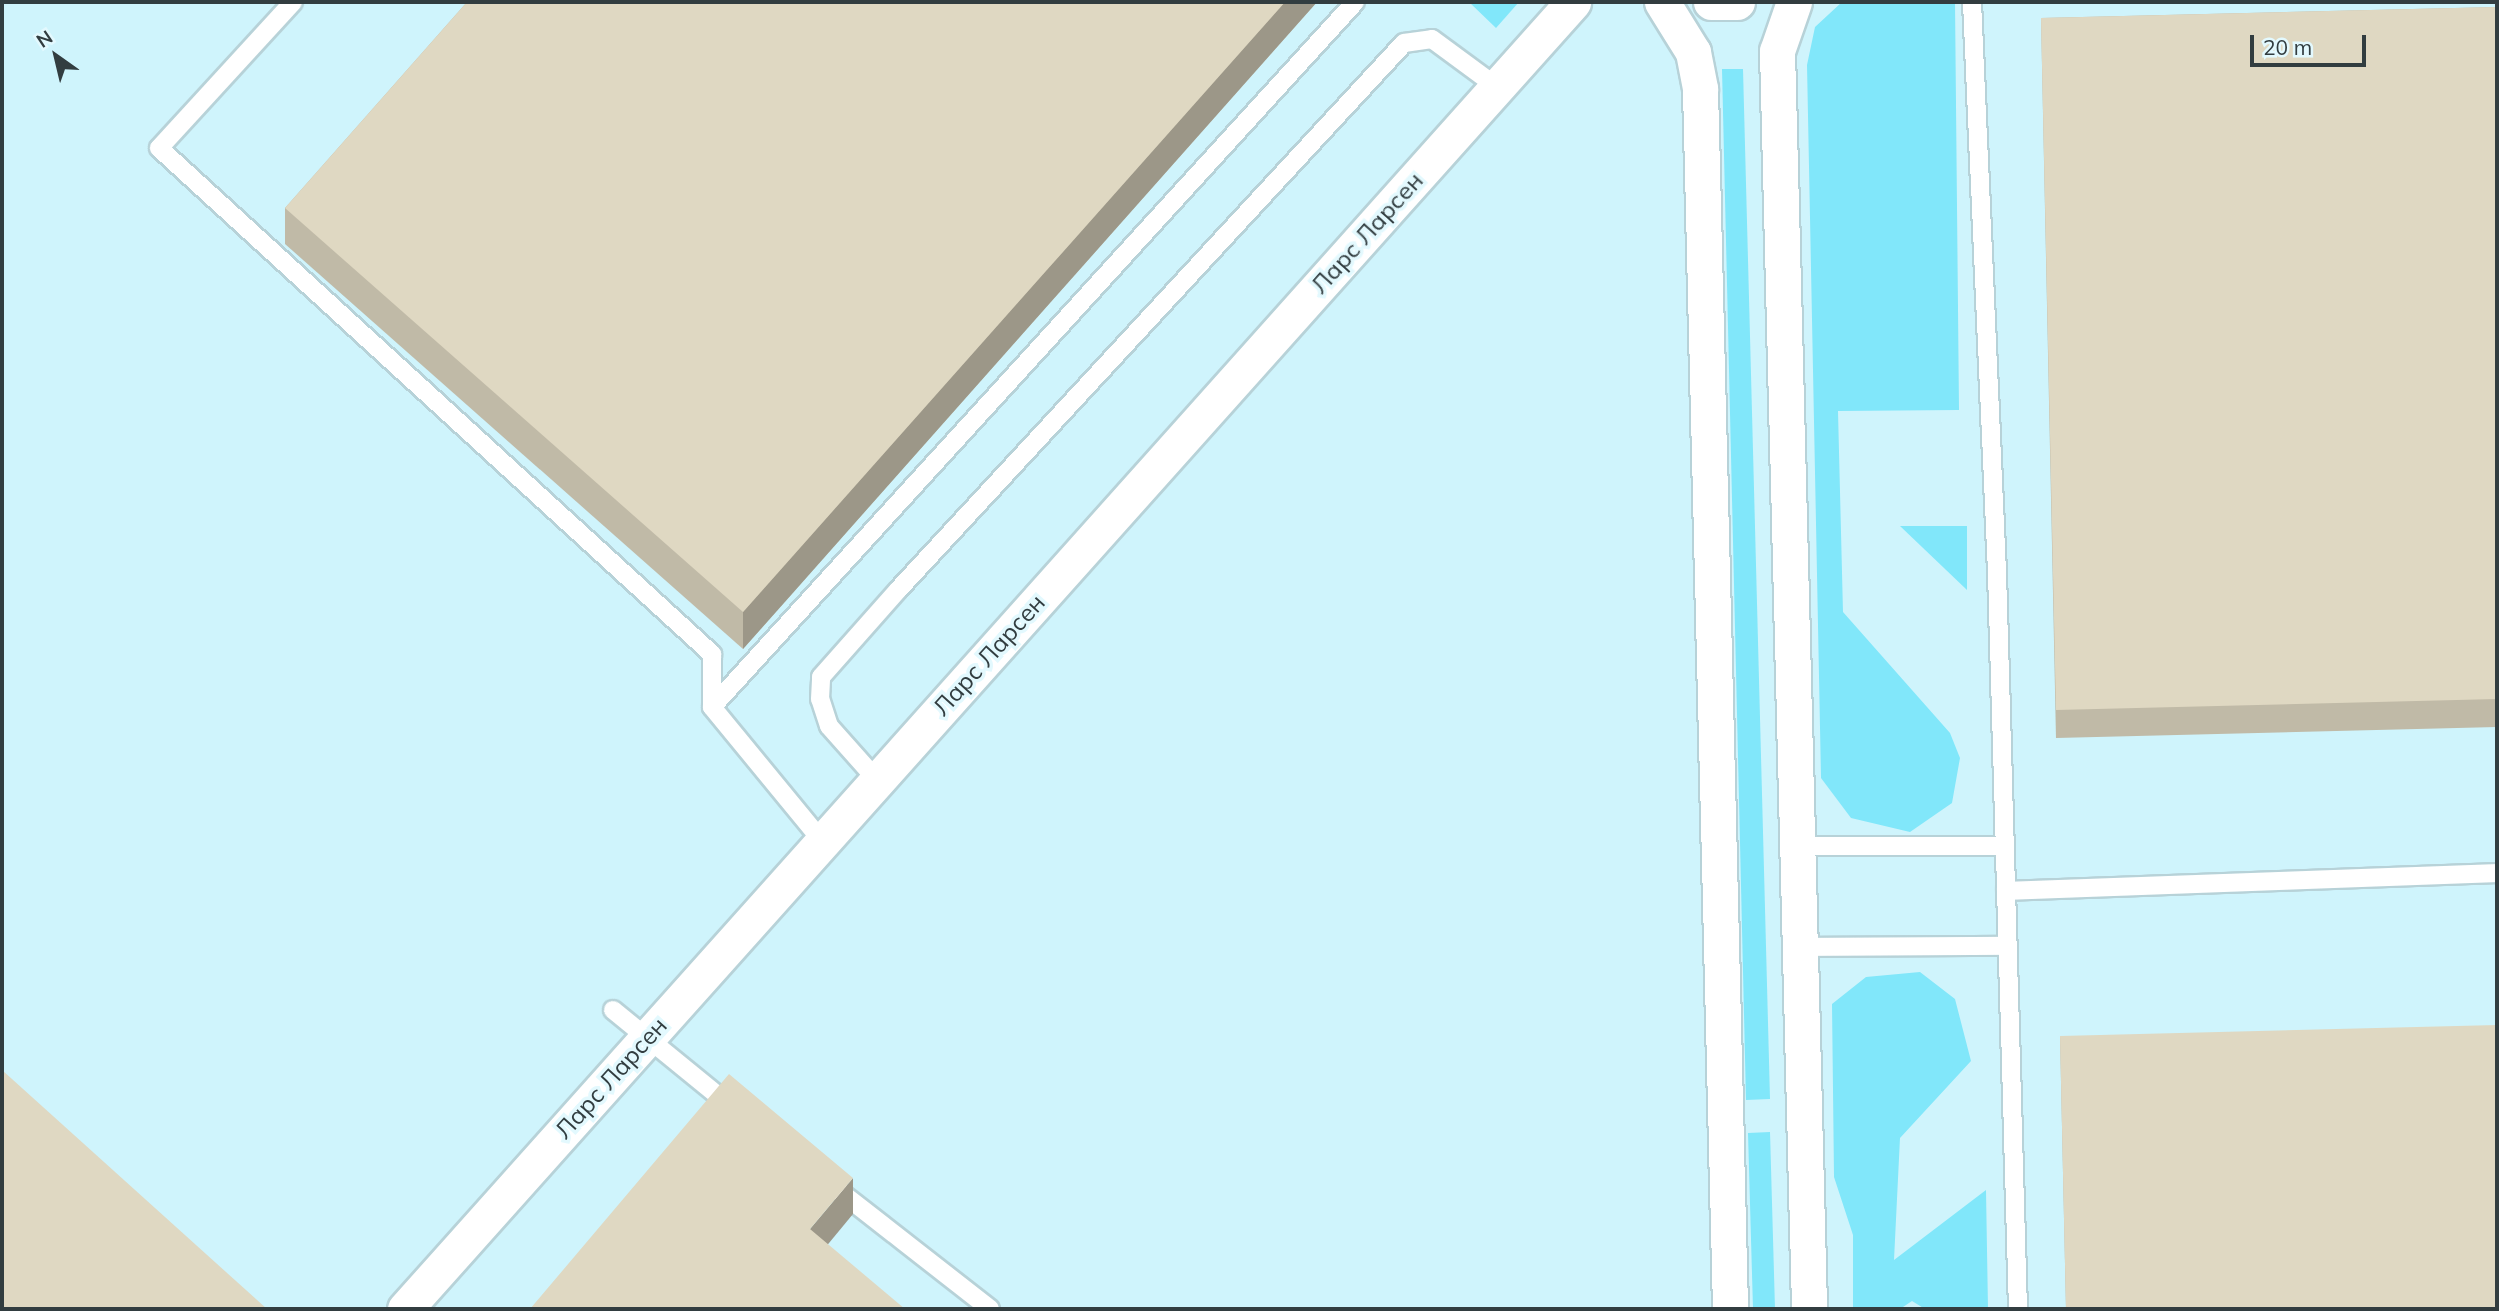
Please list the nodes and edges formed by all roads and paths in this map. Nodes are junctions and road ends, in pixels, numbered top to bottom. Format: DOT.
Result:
graph roads {
  1 [pos="293,2"];
  2 [pos="1356,2"];
  3 [pos="1573,2"];
  4 [pos="1662,2"];
  5 [pos="1711,2"];
  6 [pos="1737,2"];
  7 [pos="1794,2"];
  8 [pos="1972,2"];
  9 [pos="1497,87"];
  10 [pos="712,707"];
  11 [pos="877,780"];
  12 [pos="823,842"];
  13 [pos="1798,846"];
  14 [pos="2004,846"];
  15 [pos="2497,873"];
  16 [pos="2006,891"];
  17 [pos="2008,946"];
  18 [pos="1800,947"];
  19 [pos="613,1010"];
  20 [pos="646,1039"];
  21 [pos="744,1117"];
  22 [pos="819,1175"];
  23 [pos="405,1309"];
  24 [pos="990,1309"];
  25 [pos="1730,1309"];
  26 [pos="1810,1309"];
  27 [pos="2018,1309"];
  1 -- 10 [label="lane"];
  2 -- 10 [label="lane"];
  3 -- 9 [label="street, Ларс Ларсен"];
  4 -- 25 [label="street"];
  5 -- 6 [label="street"];
  7 -- 13 [label="street"];
  8 -- 14 [label="lane"];
  9 -- 11 [label="street, Ларс Ларсен"];
  9 -- 11 [label="lane"];
  10 -- 12 [label="lane"];
  11 -- 12 [label="street, Ларс Ларсен"];
  12 -- 20 [label="street, Ларс Ларсен"];
  13 -- 14 [label="lane"];
  13 -- 18 [label="street"];
  14 -- 16 [label="lane"];
  15 -- 16 [label="lane"];
  16 -- 17 [label="lane"];
  17 -- 18 [label="lane"];
  17 -- 27 [label="lane"];
  18 -- 26 [label="street"];
  19 -- 20 [label="lane"];
  20 -- 21 [label="lane"];
  20 -- 23 [label="street, Ларс Ларсен"];
  22 -- 24 [label="lane"];
}
